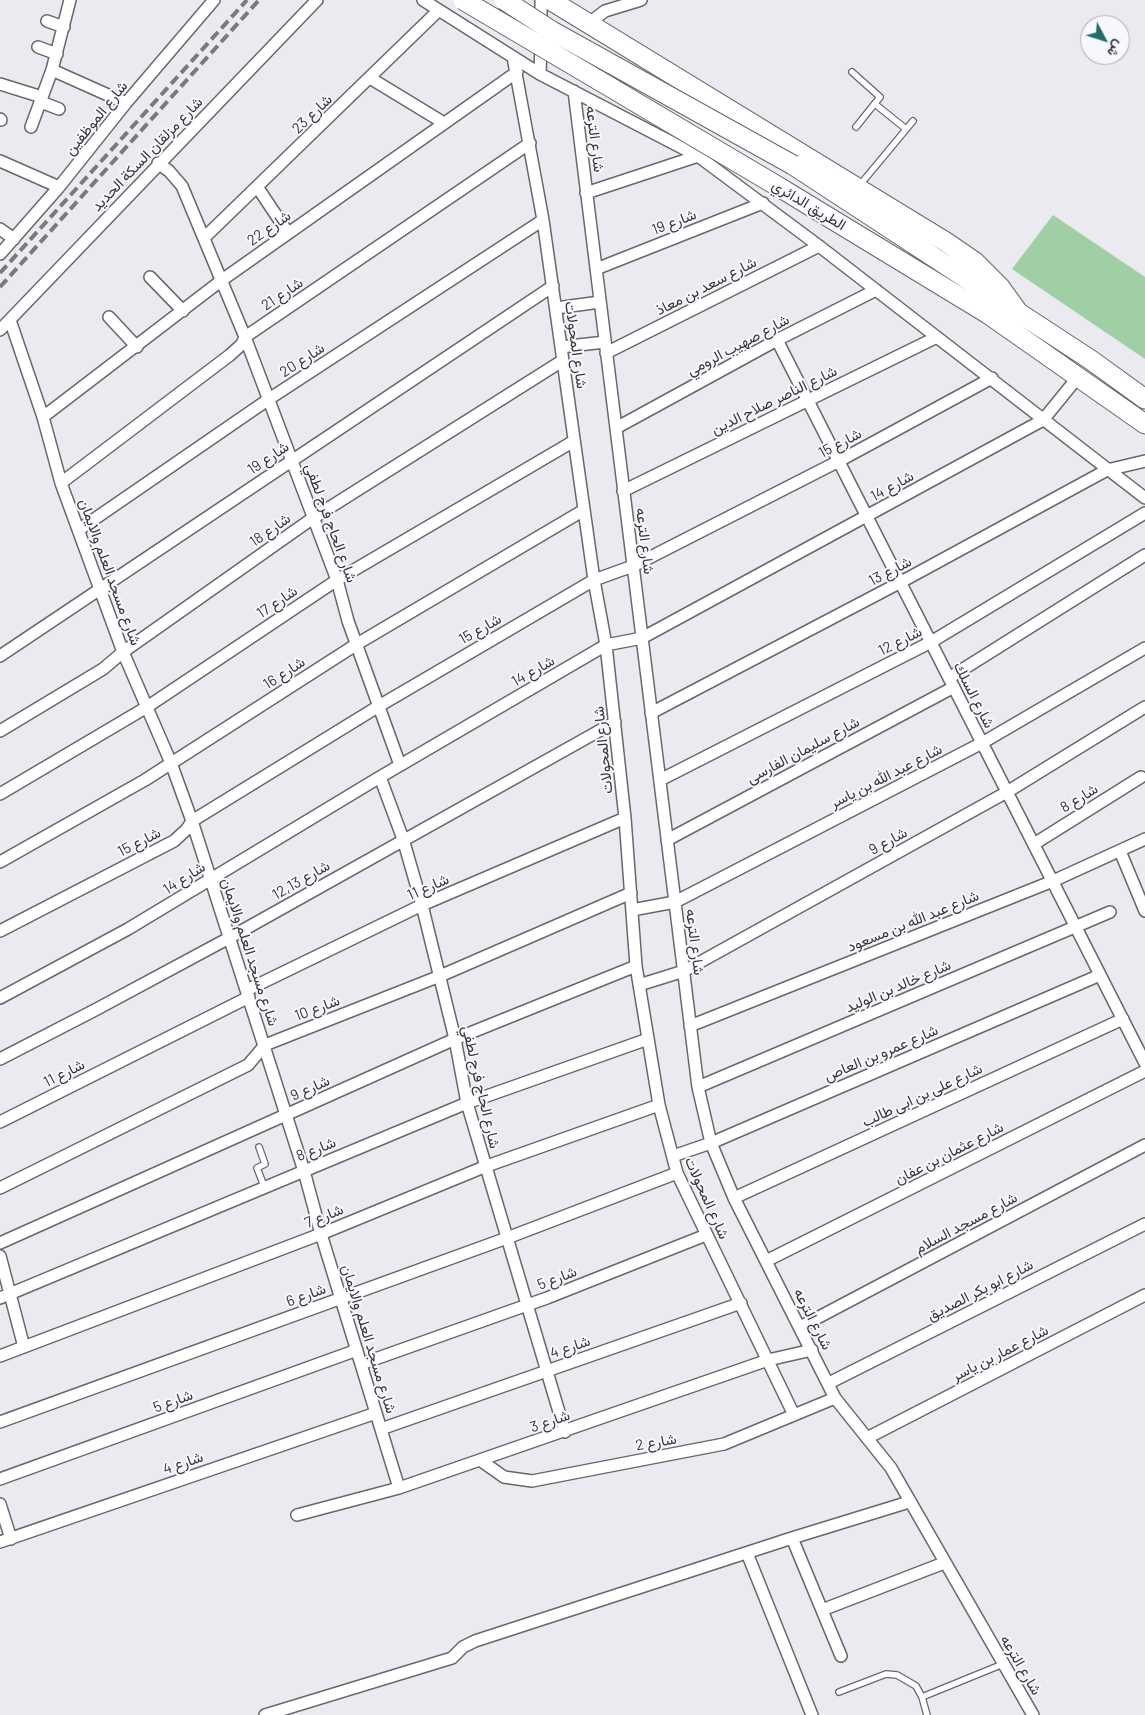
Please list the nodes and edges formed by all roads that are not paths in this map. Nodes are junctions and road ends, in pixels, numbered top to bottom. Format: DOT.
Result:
graph roads {
  1 [pos="70,0"];
  2 [pos="214,0"];
  3 [pos="316,0"];
  4 [pos="423,0"];
  5 [pos="463,0"];
  6 [pos="504,0"];
  7 [pos="541,0"];
  8 [pos="550,0"];
  9 [pos="641,0"];
  10 [pos="439,10"];
  11 [pos="47,21"];
  12 [pos="589,23"];
  13 [pos="64,27"];
  14 [pos="38,47"];
  15 [pos="57,54"];
  16 [pos="513,57"];
  17 [pos="52,70"];
  18 [pos="517,72"];
  19 [pos="852,72"];
  20 [pos="540,74"];
  21 [pos="370,78"];
  22 [pos="0,84"];
  23 [pos="574,91"];
  24 [pos="41,99"];
  25 [pos="126,103"];
  26 [pos="875,104"];
  27 [pos="59,109"];
  28 [pos="913,121"];
  29 [pos="444,123"];
  30 [pos="31,127"];
  31 [pos="856,127"];
  32 [pos="906,129"];
  33 [pos="530,143"];
  34 [pos="698,156"];
  35 [pos="0,161"];
  36 [pos="158,164"];
  37 [pos="59,187"];
  38 [pos="258,188"];
  39 [pos="858,188"];
  40 [pos="586,193"];
  41 [pos="763,203"];
  42 [pos="543,220"];
  43 [pos="0,229"];
  44 [pos="288,233"];
  45 [pos="205,237"];
  46 [pos="14,239"];
  47 [pos="819,246"];
  48 [pos="0,254"];
  49 [pos="596,269"];
  50 [pos="150,277"];
  51 [pos="222,280"];
  52 [pos="553,286"];
  53 [pos="876,290"];
  54 [pos="600,302"];
  55 [pos="556,308"];
  56 [pos="183,311"];
  57 [pos="1021,316"];
  58 [pos="109,317"];
  59 [pos="10,320"];
  60 [pos="0,330"];
  61 [pos="245,337"];
  62 [pos="937,337"];
  63 [pos="777,340"];
  64 [pos="137,347"];
  65 [pos="561,347"];
  66 [pos="606,348"];
  67 [pos="562,361"];
  68 [pos="1078,377"];
  69 [pos="992,378"];
  70 [pos="270,399"];
  71 [pos="1145,399"];
  72 [pos="808,400"];
  73 [pos="44,417"];
  74 [pos="1043,420"];
  75 [pos="1145,424"];
  76 [pos="616,428"];
  77 [pos="574,441"];
  78 [pos="292,459"];
  79 [pos="839,461"];
  80 [pos="1145,461"];
  81 [pos="1107,470"];
  82 [pos="61,483"];
  83 [pos="624,491"];
  84 [pos="1145,498"];
  85 [pos="584,510"];
  86 [pos="1145,513"];
  87 [pos="867,517"];
  88 [pos="313,518"];
  89 [pos="80,530"];
  90 [pos="1145,555"];
  91 [pos="633,566"];
  92 [pos="337,580"];
  93 [pos="594,580"];
  94 [pos="901,582"];
  95 [pos="100,590"];
  96 [pos="642,638"];
  97 [pos="931,642"];
  98 [pos="357,644"];
  99 [pos="606,645"];
  100 [pos="1145,648"];
  101 [pos="123,652"];
  102 [pos="0,656"];
  103 [pos="951,682"];
  104 [pos="379,706"];
  105 [pos="147,707"];
  106 [pos="1145,707"];
  107 [pos="651,713"];
  108 [pos="615,722"];
  109 [pos="0,731"];
  110 [pos="982,743"];
  111 [pos="171,763"];
  112 [pos="400,765"];
  113 [pos="380,777"];
  114 [pos="1141,777"];
  115 [pos="660,780"];
  116 [pos="1007,792"];
  117 [pos="0,794"];
  118 [pos="625,818"];
  119 [pos="192,821"];
  120 [pos="403,839"];
  121 [pos="1145,839"];
  122 [pos="667,840"];
  123 [pos="1034,844"];
  124 [pos="1120,851"];
  125 [pos="0,862"];
  126 [pos="210,878"];
  127 [pos="1053,881"];
  128 [pos="631,893"];
  129 [pos="675,902"];
  130 [pos="422,905"];
  131 [pos="632,910"];
  132 [pos="1145,911"];
  133 [pos="1110,912"];
  134 [pos="1076,927"];
  135 [pos="0,931"];
  136 [pos="229,938"];
  137 [pos="636,966"];
  138 [pos="684,971"];
  139 [pos="1100,975"];
  140 [pos="440,976"];
  141 [pos="639,986"];
  142 [pos="248,994"];
  143 [pos="0,998"];
  144 [pos="1123,1019"];
  145 [pos="690,1026"];
  146 [pos="648,1039"];
  147 [pos="455,1040"];
  148 [pos="264,1045"];
  149 [pos="0,1059"];
  150 [pos="1145,1063"];
  151 [pos="1145,1072"];
  152 [pos="698,1087"];
  153 [pos="466,1104"];
  154 [pos="659,1105"];
  155 [pos="285,1115"];
  156 [pos="0,1122"];
  157 [pos="711,1143"];
  158 [pos="1145,1145"];
  159 [pos="259,1147"];
  160 [pos="673,1156"];
  161 [pos="484,1167"];
  162 [pos="304,1171"];
  163 [pos="677,1173"];
  164 [pos="264,1186"];
  165 [pos="0,1188"];
  166 [pos="734,1198"];
  167 [pos="1145,1224"];
  168 [pos="321,1234"];
  169 [pos="706,1235"];
  170 [pos="508,1238"];
  171 [pos="0,1243"];
  172 [pos="0,1256"];
  173 [pos="766,1261"];
  174 [pos="1145,1295"];
  175 [pos="5,1296"];
  176 [pos="340,1298"];
  177 [pos="741,1302"];
  178 [pos="527,1304"];
  179 [pos="800,1327"];
  180 [pos="24,1347"];
  181 [pos="357,1350"];
  182 [pos="812,1350"];
  183 [pos="0,1356"];
  184 [pos="768,1360"];
  185 [pos="361,1364"];
  186 [pos="547,1371"];
  187 [pos="829,1383"];
  188 [pos="835,1398"];
  189 [pos="376,1413"];
  190 [pos="794,1415"];
  191 [pos="0,1422"];
  192 [pos="381,1429"];
  193 [pos="565,1432"];
  194 [pos="869,1437"];
  195 [pos="480,1460"];
  196 [pos="0,1479"];
  197 [pos="399,1488"];
  198 [pos="909,1502"];
  199 [pos="0,1504"];
  200 [pos="297,1515"];
  201 [pos="792,1538"];
  202 [pos="5,1541"];
  203 [pos="747,1552"];
  204 [pos="944,1563"];
  205 [pos="822,1610"];
  206 [pos="841,1656"];
  207 [pos="1003,1664"];
  208 [pos="839,1692"];
  209 [pos="922,1697"];
  210 [pos="265,1715"];
  211 [pos="812,1715"];
  212 [pos="927,1715"];
  213 [pos="1033,1715"];
  1 -- 13 [label="street"];
  2 -- 25 [label="street, شارع الموظفين"];
  3 -- 36 [label="street, شارع مزلقان السكة الحديد"];
  4 -- 10 [label="street"];
  5 -- 68 [label="main road, الطريق الدائري, bridge"];
  6 -- 57 [label="main road, الطريق الدائري, bridge"];
  7 -- 20 [label="street"];
  8 -- 12 [label="main road"];
  9 -- 12 [label="street"];
  10 -- 16 [label="street"];
  10 -- 21 [label="street, شارع 23"];
  11 -- 13 [label="street"];
  12 -- 39 [label="main road"];
  13 -- 15 [label="street"];
  14 -- 15 [label="street"];
  15 -- 17 [label="street"];
  16 -- 18 [label="street, شارع المحولات"];
  16 -- 20 [label="street"];
  17 -- 24 [label="street"];
  17 -- 25 [label="street"];
  18 -- 29 [label="street, شارع 22"];
  18 -- 33 [label="street, شارع المحولات"];
  19 -- 26 [label="lane"];
  20 -- 23 [label="street"];
  21 -- 29 [label="street"];
  21 -- 38 [label="street, شارع 23"];
  22 -- 24 [label="street"];
  23 -- 34 [label="street"];
  23 -- 40 [label="street, شارع الترعه"];
  24 -- 27 [label="street"];
  24 -- 30 [label="street"];
  25 -- 37 [label="street, شارع الموظفين"];
  26 -- 31 [label="lane"];
  26 -- 32 [label="lane"];
  28 -- 32 [label="lane"];
  29 -- 44 [label="street, شارع 22"];
  32 -- 39 [label="lane"];
  33 -- 42 [label="street, شارع المحولات"];
  33 -- 61 [label="street, شارع 21"];
  34 -- 40 [label="street"];
  34 -- 41 [label="street"];
  35 -- 37 [label="street"];
  36 -- 45 [label="street, شارع الحاج فرج لطفي"];
  36 -- 59 [label="street, شارع مزلقان السكة الحديد"];
  37 -- 46 [label="street, شارع الموظفين"];
  38 -- 44 [label="street"];
  38 -- 45 [label="street, شارع 23"];
  39 -- 57 [label="main road"];
  40 -- 49 [label="street, شارع الترعه"];
  41 -- 47 [label="street"];
  41 -- 49 [label="street, شارع 19"];
  42 -- 52 [label="street, شارع المحولات"];
  42 -- 70 [label="street, شارع 20"];
  43 -- 46 [label="street"];
  44 -- 51 [label="street, شارع 22"];
  45 -- 51 [label="street, شارع الحاج فرج لطفي"];
  46 -- 48 [label="street, شارع الموظفين"];
  47 -- 53 [label="street"];
  47 -- 66 [label="street, شارع سعد بن معاذ"];
  49 -- 54 [label="street, شارع الترعه"];
  50 -- 56 [label="street"];
  51 -- 56 [label="street, شارع 22"];
  51 -- 61 [label="street, شارع الحاج فرج لطفي"];
  52 -- 55 [label="street, شارع المحولات"];
  52 -- 78 [label="street, شارع 19"];
  53 -- 62 [label="street"];
  53 -- 63 [label="street, شارع صهيب الرومي"];
  54 -- 55 [label="street"];
  54 -- 66 [label="street, شارع الترعه"];
  55 -- 65 [label="street, شارع المحولات"];
  56 -- 64 [label="street, شارع 22"];
  57 -- 71 [label="main road, الطريق الدائري"];
  58 -- 64 [label="street"];
  59 -- 60 [label="street, شارع مزلقان السكة الحديد"];
  59 -- 73 [label="street, شارع مسجد العلم والايمان"];
  61 -- 70 [label="street, شارع الحاج فرج لطفي"];
  61 -- 82 [label="street, شارع 21"];
  62 -- 69 [label="street"];
  62 -- 72 [label="street, شارع الناصر صلاح الدين"];
  63 -- 72 [label="street, شارع السلك"];
  63 -- 76 [label="street, شارع صهيب الرومي"];
  64 -- 73 [label="street, شارع 22"];
  65 -- 66 [label="street"];
  65 -- 67 [label="street, شارع المحولات"];
  66 -- 76 [label="street, شارع الترعه"];
  67 -- 77 [label="street, شارع المحولات"];
  67 -- 88 [label="street, شارع 18"];
  68 -- 74 [label="street, شارع 14"];
  68 -- 75 [label="main road, الطريق الدائري"];
  69 -- 74 [label="street"];
  69 -- 79 [label="street, شارع 15"];
  70 -- 78 [label="street, شارع الحاج فرج لطفي"];
  70 -- 89 [label="street, شارع 20"];
  72 -- 79 [label="street, شارع السلك"];
  72 -- 83 [label="street, شارع الناصر صلاح الدين"];
  73 -- 82 [label="street, شارع مسجد العلم والايمان"];
  74 -- 81 [label="street"];
  74 -- 87 [label="street, شارع 14"];
  76 -- 83 [label="street, شارع الترعه"];
  77 -- 85 [label="street, شارع المحولات"];
  77 -- 92 [label="street, شارع 17"];
  78 -- 88 [label="street, شارع الحاج فرج لطفي"];
  78 -- 95 [label="street, شارع 19"];
  79 -- 87 [label="street, شارع السلك"];
  79 -- 91 [label="street, شارع 15"];
  80 -- 81 [label="street, شارع 13"];
  81 -- 84 [label="street"];
  81 -- 94 [label="street, شارع 13"];
  82 -- 89 [label="street, شارع مسجد العلم والايمان"];
  83 -- 91 [label="street, شارع الترعه"];
  85 -- 93 [label="street, شارع المحولات"];
  85 -- 98 [label="street, شارع 16"];
  86 -- 97 [label="street, شارع 12"];
  87 -- 94 [label="street, شارع السلك"];
  87 -- 96 [label="street, شارع 14"];
  88 -- 92 [label="street, شارع الحاج فرج لطفي"];
  88 -- 101 [label="street, شارع 18"];
  89 -- 95 [label="street, شارع مسجد العلم والايمان"];
  90 -- 103 [label="street, شارع سليمان الفارسى"];
  91 -- 93 [label="street, شارع 15"];
  91 -- 96 [label="street, شارع الترعه"];
  92 -- 98 [label="street, شارع الحاج فرج لطفي"];
  92 -- 105 [label="street, شارع 17"];
  93 -- 99 [label="street, شارع المحولات"];
  93 -- 104 [label="street, شارع 15"];
  94 -- 97 [label="street, شارع السلك"];
  94 -- 107 [label="street, شارع 13"];
  95 -- 101 [label="street, شارع مسجد العلم والايمان"];
  95 -- 102 [label="street, شارع 19"];
  96 -- 99 [label="street, شارع 14"];
  96 -- 107 [label="street, شارع الترعه"];
  97 -- 103 [label="street, شارع السلك"];
  97 -- 115 [label="street, شارع 12"];
  98 -- 104 [label="street, شارع الحاج فرج لطفي"];
  98 -- 111 [label="street, شارع 16"];
  99 -- 108 [label="street, شارع المحولات"];
  99 -- 112 [label="street, شارع 14"];
  100 -- 110 [label="street, شارع عبد الله بن ياسر"];
  101 -- 105 [label="street, شارع مسجد العلم والايمان"];
  101 -- 109 [label="street, شارع 18"];
  103 -- 110 [label="street, شارع السلك"];
  103 -- 122 [label="street, شارع سليمان الفارسى"];
  104 -- 112 [label="street, شارع الحاج فرج لطفي"];
  104 -- 119 [label="street, شارع 15"];
  105 -- 111 [label="street, شارع مسجد العلم والايمان"];
  105 -- 117 [label="street, شارع 17"];
  106 -- 116 [label="street, شارع 9"];
  107 -- 115 [label="street, شارع الترعه"];
  108 -- 118 [label="street, شارع المحولات"];
  108 -- 120 [label="street, شارع 12,13"];
  110 -- 116 [label="street, شارع السلك"];
  110 -- 129 [label="street, شارع عبد الله بن ياسر"];
  111 -- 119 [label="street, شارع مسجد العلم والايمان"];
  111 -- 125 [label="street, شارع 16"];
  112 -- 113 [label="street, شارع 14"];
  113 -- 120 [label="street, شارع الحاج فرج لطفي"];
  113 -- 126 [label="street, شارع 14"];
  114 -- 123 [label="street, شارع 8"];
  115 -- 122 [label="street, شارع الترعه"];
  116 -- 123 [label="street, شارع السلك"];
  116 -- 138 [label="street, شارع 9"];
  118 -- 128 [label="street, شارع المحولات"];
  118 -- 130 [label="street, شارع 11"];
  119 -- 126 [label="street, شارع مسجد العلم والايمان"];
  119 -- 135 [label="street, شارع 15"];
  120 -- 130 [label="street, شارع الحاج فرج لطفي"];
  120 -- 136 [label="street, شارع 12,13"];
  121 -- 124 [label="street, شارع عبد الله بن مسعود"];
  122 -- 129 [label="street, شارع الترعه"];
  123 -- 127 [label="street, شارع السلك"];
  124 -- 127 [label="street, شارع عبد الله بن مسعود"];
  124 -- 132 [label="street"];
  126 -- 136 [label="street, شارع مسجد العلم والايمان"];
  126 -- 143 [label="street, شارع 14"];
  127 -- 134 [label="street, شارع السلك"];
  127 -- 145 [label="street, شارع عبد الله بن مسعود"];
  128 -- 131 [label="street, شارع المحولات"];
  128 -- 140 [label="street, شارع 10"];
  129 -- 131 [label="street, شارع عبد الله بن ياسر"];
  129 -- 138 [label="street, شارع الترعه"];
  130 -- 140 [label="street, شارع الحاج فرج لطفي"];
  130 -- 142 [label="street, شارع 11"];
  131 -- 137 [label="street, شارع المحولات"];
  133 -- 134 [label="street, شارع خالد بن الوليد"];
  134 -- 139 [label="street, شارع السلك"];
  134 -- 152 [label="street, شارع خالد بن الوليد"];
  136 -- 142 [label="street, شارع مسجد العلم والايمان"];
  136 -- 149 [label="street, شارع 12,13"];
  137 -- 141 [label="street, شارع المحولات"];
  137 -- 147 [label="street, شارع 9"];
  138 -- 141 [label="street, شارع 9"];
  138 -- 145 [label="street, شارع الترعه"];
  139 -- 144 [label="street, شارع السلك"];
  139 -- 157 [label="street, شارع عمرو بن العاص"];
  140 -- 147 [label="street, شارع الحاج فرج لطفي"];
  140 -- 148 [label="street, شارع 10"];
  141 -- 146 [label="street, شارع المحولات"];
  142 -- 148 [label="street, شارع مسجد العلم والايمان"];
  142 -- 156 [label="street, شارع 11"];
  144 -- 150 [label="street, شارع السلك"];
  144 -- 166 [label="street, شارع على بن ابى طالب"];
  145 -- 152 [label="street, شارع الترعه"];
  146 -- 153 [label="street, شارع 8"];
  146 -- 154 [label="street, شارع المحولات"];
  147 -- 153 [label="street, شارع الحاج فرج لطفي"];
  147 -- 155 [label="street, شارع 9"];
  148 -- 155 [label="street, شارع مسجد العلم والايمان"];
  148 -- 165 [label="street"];
  151 -- 173 [label="street, شارع عثمان بن عفان"];
  152 -- 157 [label="street, شارع الترعه"];
  153 -- 161 [label="street, شارع الحاج فرج لطفي"];
  153 -- 162 [label="street, شارع 8"];
  154 -- 160 [label="street, شارع المحولات"];
  154 -- 161 [label="street, شارع 7"];
  155 -- 162 [label="street, شارع مسجد العلم والايمان"];
  155 -- 171 [label="street, شارع 9"];
  157 -- 160 [label="street, شارع عمرو بن العاص"];
  157 -- 166 [label="street, شارع الترعه"];
  158 -- 179 [label="street, شارع مسجد السلام"];
  159 -- 164 [label="lane"];
  160 -- 163 [label="street, شارع المحولات"];
  161 -- 168 [label="street, شارع 7"];
  161 -- 170 [label="street, شارع الحاج فرج لطفي"];
  162 -- 164 [label="street, شارع 8"];
  162 -- 168 [label="street, شارع مسجد العلم والايمان"];
  163 -- 169 [label="street, شارع المحولات"];
  163 -- 170 [label="street, شارع 6"];
  164 -- 175 [label="street, شارع 8"];
  166 -- 173 [label="street, شارع الترعه"];
  167 -- 187 [label="street, شارع ابو بكر الصديق"];
  168 -- 176 [label="street, شارع مسجد العلم والايمان"];
  168 -- 180 [label="street, شارع 7"];
  169 -- 177 [label="street, شارع المحولات"];
  169 -- 178 [label="street, شارع 5"];
  170 -- 176 [label="street, شارع 6"];
  170 -- 178 [label="street, شارع الحاج فرج لطفي"];
  172 -- 175 [label="street"];
  173 -- 179 [label="street, شارع الترعه"];
  174 -- 194 [label="street, شارع عمار بن ياسر"];
  175 -- 180 [label="street"];
  176 -- 181 [label="street, شارع مسجد العلم والايمان"];
  176 -- 191 [label="street, شارع 6"];
  177 -- 184 [label="street, شارع المحولات"];
  177 -- 186 [label="street, شارع 4"];
  178 -- 185 [label="street, شارع 5"];
  178 -- 186 [label="street, شارع الحاج فرج لطفي"];
  179 -- 182 [label="street, شارع الترعه"];
  180 -- 183 [label="street, شارع 7"];
  181 -- 185 [label="street, شارع مسجد العلم والايمان"];
  181 -- 196 [label="street, شارع 5"];
  182 -- 184 [label="street, شارع 3"];
  182 -- 187 [label="street, شارع الترعه"];
  184 -- 190 [label="street, شارع المحولات"];
  184 -- 193 [label="street, شارع 3"];
  185 -- 189 [label="street, شارع مسجد العلم والايمان"];
  186 -- 192 [label="street, شارع 4"];
  186 -- 193 [label="street, شارع الحاج فرج لطفي"];
  187 -- 188 [label="street, شارع الترعه"];
  188 -- 190 [label="street, شارع 2"];
  188 -- 194 [label="street, شارع الترعه"];
  189 -- 192 [label="street, شارع مسجد العلم والايمان"];
  189 -- 202 [label="street, شارع 4"];
  190 -- 195 [label="street, شارع 2"];
  192 -- 197 [label="street, شارع مسجد العلم والايمان"];
  193 -- 195 [label="street, شارع 3"];
  194 -- 198 [label="street, شارع الترعه"];
  195 -- 197 [label="street, شارع 3"];
  197 -- 200 [label="street, شارع 3"];
  198 -- 201 [label="street"];
  198 -- 204 [label="street, شارع الترعه"];
  199 -- 202 [label="street"];
  201 -- 203 [label="street"];
  201 -- 205 [label="street"];
  203 -- 210 [label="street"];
  203 -- 211 [label="street"];
  204 -- 205 [label="street"];
  204 -- 207 [label="street, شارع الترعه"];
  205 -- 206 [label="street"];
  207 -- 209 [label="lane"];
  207 -- 213 [label="street, شارع الترعه"];
  208 -- 209 [label="lane"];
  209 -- 212 [label="lane"];
}
